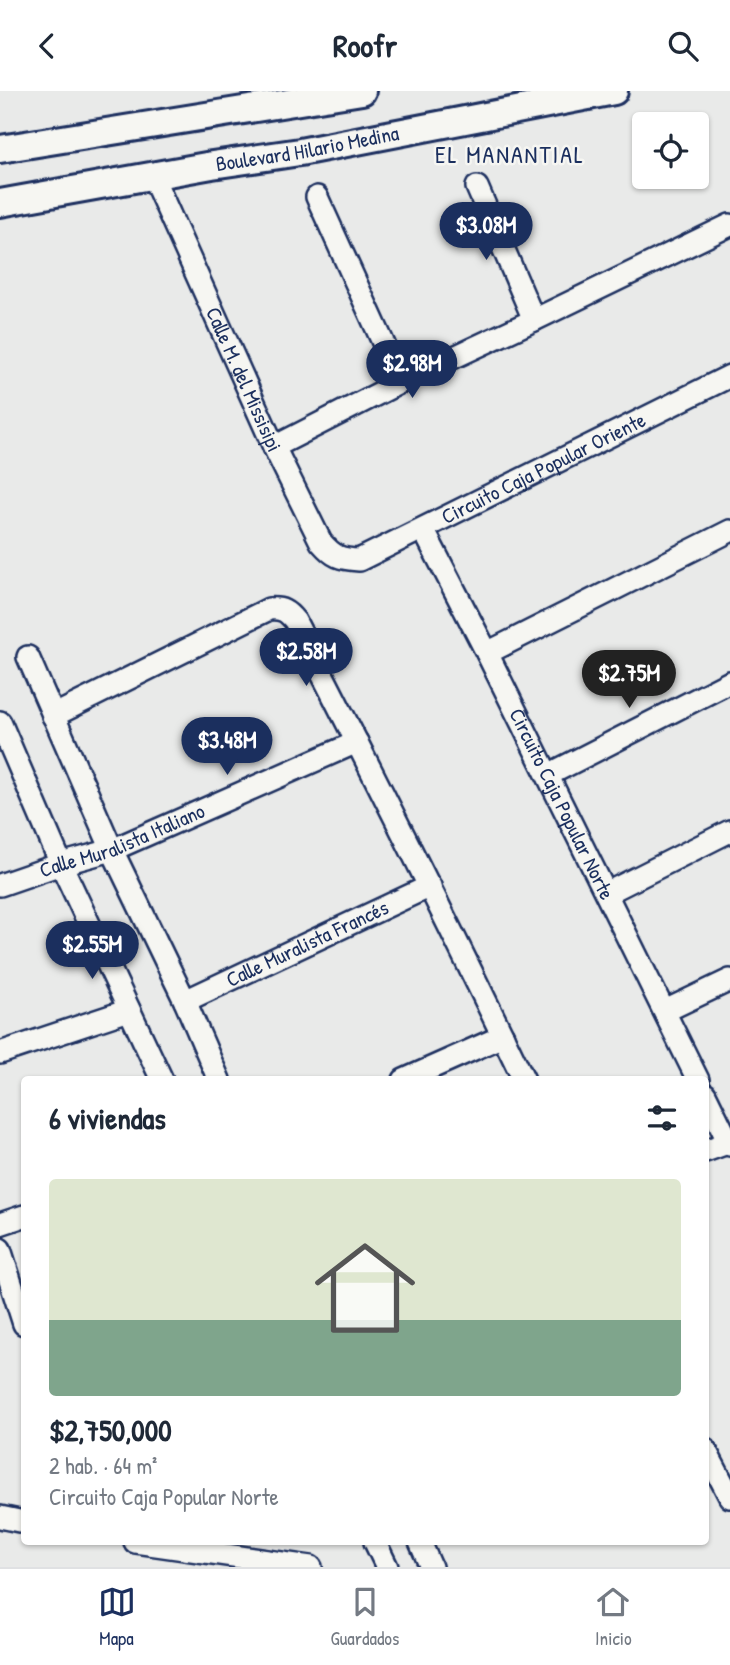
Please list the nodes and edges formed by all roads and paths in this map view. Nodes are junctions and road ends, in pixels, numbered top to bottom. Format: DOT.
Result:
graph roads {
  1 [pos="362,91"];
  2 [pos="614,91"];
  3 [pos="0,149"];
  4 [pos="152,175"];
  5 [pos="477,187"];
  6 [pos="317,197"];
  7 [pos="0,203"];
  8 [pos="730,225"];
  9 [pos="534,320"];
  10 [pos="730,376"];
  11 [pos="401,382"];
  12 [pos="274,447"];
  13 [pos="423,529"];
  14 [pos="730,531"];
  15 [pos="359,559"];
  16 [pos="487,653"];
  17 [pos="29,657"];
  18 [pos="730,682"];
  19 [pos="53,716"];
  20 [pos="0,722"];
  21 [pos="358,742"];
  22 [pos="548,775"];
  23 [pos="730,831"];
  24 [pos="112,850"];
  25 [pos="61,864"];
  26 [pos="0,885"];
  27 [pos="430,886"];
  28 [pos="607,893"];
  29 [pos="730,980"];
  30 [pos="185,1001"];
  31 [pos="129,1010"];
  32 [pos="665,1011"];
  33 [pos="503,1037"];
  34 [pos="0,1053"];
  35 [pos="160,1076"];
  36 [pos="217,1076"];
  37 [pos="413,1076"];
  38 [pos="522,1076"];
  39 [pos="696,1076"];
  40 [pos="709,1102"];
  41 [pos="730,1143"];
  42 [pos="709,1150"];
  43 [pos="21,1217"];
  44 [pos="0,1224"];
  45 [pos="0,1249"];
  46 [pos="21,1315"];
  47 [pos="709,1457"];
  48 [pos="730,1497"];
  49 [pos="156,1545"];
  50 [pos="376,1545"];
  51 [pos="421,1545"];
  52 [pos="311,1567"];
  53 [pos="387,1567"];
  54 [pos="431,1567"];
  1 -- 3 [label="street"];
  2 -- 4 [label="street, Boulevard Hilario Medina"];
  4 -- 7 [label="street, Boulevard Hilario Medina"];
  4 -- 12 [label="street, Calle M. del Missisipi"];
  5 -- 9 [label="street"];
  6 -- 11 [label="street"];
  8 -- 9 [label="street"];
  9 -- 11 [label="street"];
  10 -- 13 [label="street, Circuito Caja Popular Oriente"];
  11 -- 12 [label="street"];
  12 -- 15 [label="street, Calle M. del Missisipi"];
  13 -- 15 [label="street, Circuito Caja Popular Oriente"];
  13 -- 16 [label="street, Circuito Caja Popular Norte"];
  14 -- 16 [label="street"];
  16 -- 22 [label="street, Circuito Caja Popular Norte"];
  17 -- 19 [label="street"];
  18 -- 22 [label="street"];
  19 -- 21 [label="street"];
  19 -- 24 [label="street"];
  20 -- 25 [label="street"];
  21 -- 24 [label="street, Calle Muralista Italiano"];
  21 -- 27 [label="street"];
  22 -- 28 [label="street, Circuito Caja Popular Norte"];
  23 -- 28 [label="street"];
  24 -- 25 [label="street, Calle Muralista Italiano"];
  24 -- 30 [label="street"];
  25 -- 26 [label="street, Calle Muralista Italiano"];
  25 -- 31 [label="street"];
  27 -- 30 [label="street, Calle Muralista Francés"];
  27 -- 33 [label="street"];
  28 -- 32 [label="street, Circuito Caja Popular Norte"];
  29 -- 32 [label="street"];
  30 -- 36 [label="street"];
  31 -- 34 [label="street"];
  31 -- 35 [label="street"];
  32 -- 39 [label="street, Circuito Caja Popular Norte"];
  33 -- 37 [label="street"];
  33 -- 38 [label="street"];
  40 -- 41 [label="street"];
  41 -- 42 [label="street"];
  43 -- 44 [label="street"];
  45 -- 46 [label="street"];
  47 -- 48 [label="street"];
  49 -- 52 [label="street"];
  50 -- 53 [label="street"];
  51 -- 54 [label="street"];
}
